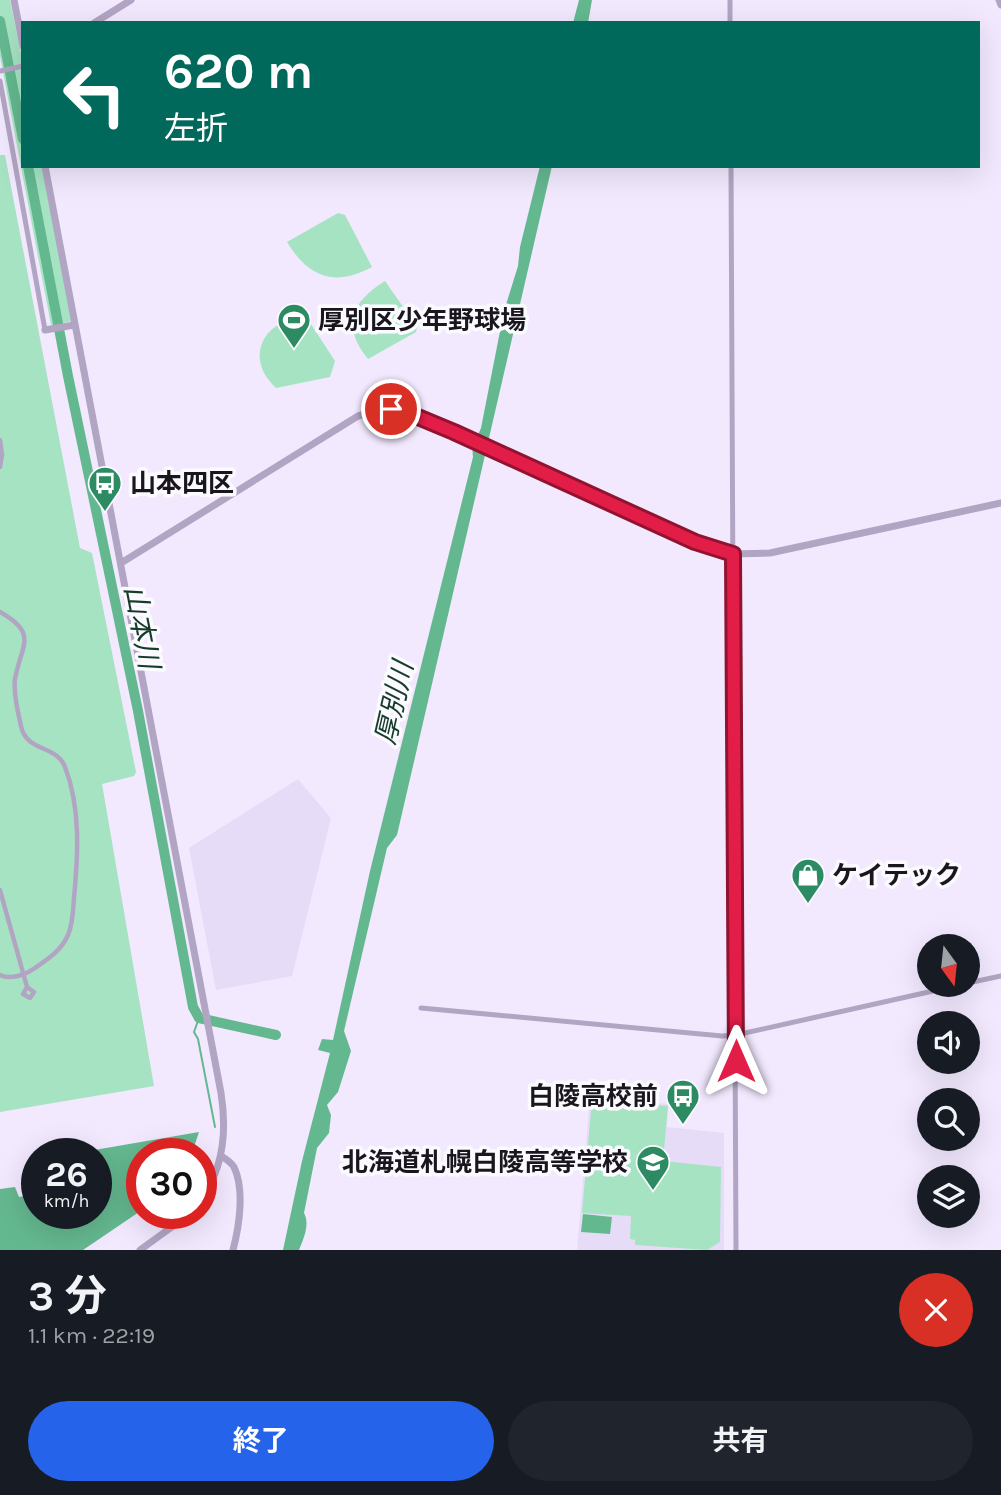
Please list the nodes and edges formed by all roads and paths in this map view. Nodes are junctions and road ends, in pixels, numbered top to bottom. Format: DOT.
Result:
graph roads {
  1 [pos="13,0"];
  2 [pos="131,0"];
  3 [pos="730,0"];
  4 [pos="97,21"];
  5 [pos="730,21"];
  6 [pos="21,37"];
  7 [pos="21,66"];
  8 [pos="1,71"];
  9 [pos="0,81"];
  10 [pos="45,168"];
  11 [pos="731,168"];
  12 [pos="74,325"];
  13 [pos="48,330"];
  14 [pos="0,440"];
  15 [pos="0,467"];
  16 [pos="1001,503"];
  17 [pos="733,554"];
  18 [pos="121,564"];
  19 [pos="0,612"];
  20 [pos="0,890"];
  21 [pos="23,974"];
  22 [pos="0,975"];
  23 [pos="1001,976"];
  24 [pos="980,981"];
  25 [pos="27,987"];
  26 [pos="917,995"];
  27 [pos="421,1008"];
  28 [pos="736,1035"];
  29 [pos="221,1156"];
  30 [pos="217,1166"];
  31 [pos="169,1229"];
  32 [pos="140,1250"];
  33 [pos="233,1250"];
  34 [pos="736,1250"];
  1 -- 6 [label="street"];
  2 -- 4 [label="street"];
  3 -- 5 [label="street"];
  7 -- 8 [label="street"];
  9 -- 13 [label="street"];
  10 -- 12 [label="street"];
  11 -- 17 [label="street"];
  12 -- 13 [label="street"];
  12 -- 18 [label="street"];
  14 -- 15 [label="street"];
  16 -- 17 [label="street"];
  17 -- 18 [label="street"];
  17 -- 28 [label="street"];
  18 -- 29 [label="street"];
  19 -- 21 [label="street"];
  20 -- 21 [label="street"];
  21 -- 22 [label="street"];
  21 -- 25 [label="street"];
  23 -- 24 [label="street"];
  26 -- 28 [label="street"];
  27 -- 28 [label="street"];
  28 -- 34 [label="street"];
  29 -- 30 [label="street"];
  29 -- 33 [label="street"];
  31 -- 32 [label="street"];
}
